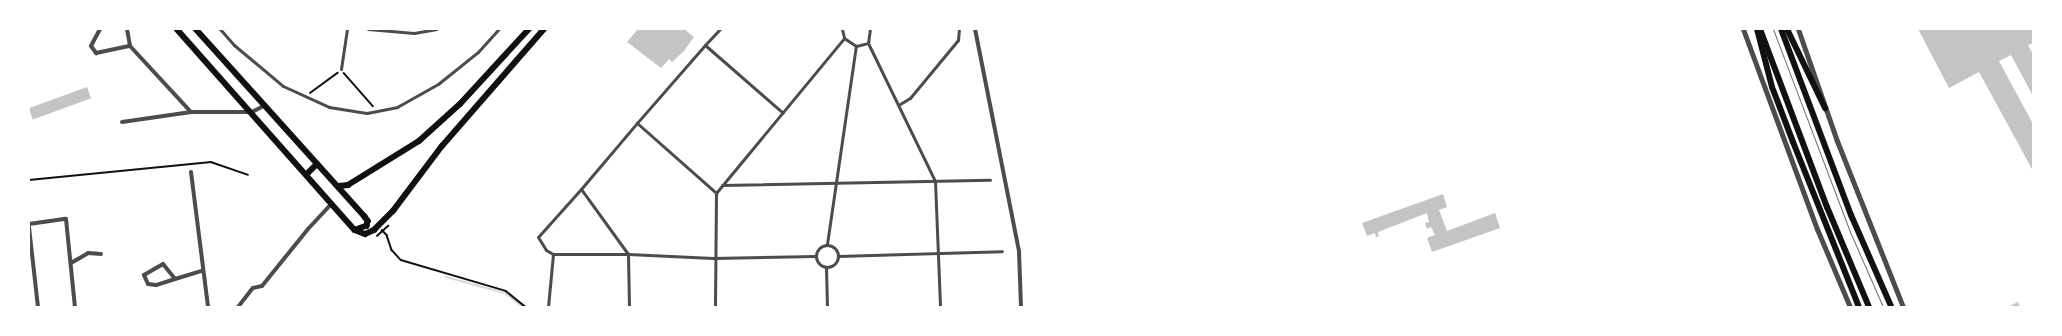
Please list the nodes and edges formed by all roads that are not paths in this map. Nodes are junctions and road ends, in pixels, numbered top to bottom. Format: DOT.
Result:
graph roads {
  1 [pos="100,29"];
  2 [pos="127,29"];
  3 [pos="177,29"];
  4 [pos="196,29"];
  5 [pos="220,29"];
  6 [pos="347,29"];
  7 [pos="368,29"];
  8 [pos="437,29"];
  9 [pos="499,29"];
  10 [pos="529,29"];
  11 [pos="544,29"];
  12 [pos="720,29"];
  13 [pos="842,29"];
  14 [pos="870,29"];
  15 [pos="959,29"];
  16 [pos="975,29"];
  17 [pos="1743,29"];
  18 [pos="1758,29"];
  19 [pos="1781,29"];
  20 [pos="1787,29"];
  21 [pos="1798,29"];
  22 [pos="844,38"];
  23 [pos="868,43"];
  24 [pos="705,45"];
  25 [pos="130,46"];
  26 [pos="856,46"];
  27 [pos="342,69"];
  28 [pos="900,104"];
  29 [pos="265,105"];
  30 [pos="1825,108"];
  31 [pos="191,112"];
  32 [pos="252,112"];
  33 [pos="783,113"];
  34 [pos="122,122"];
  35 [pos="636,123"];
  36 [pos="316,164"];
  37 [pos="191,172"];
  38 [pos="307,174"];
  39 [pos="990,180"];
  40 [pos="935,181"];
  41 [pos="837,183"];
  42 [pos="722,185"];
  43 [pos="339,186"];
  44 [pos="581,189"];
  45 [pos="716,193"];
  46 [pos="332,203"];
  47 [pos="29,224"];
  48 [pos="29,227"];
  49 [pos="355,230"];
  50 [pos="827,244"];
  51 [pos="1002,251"];
  52 [pos="938,253"];
  53 [pos="101,254"];
  54 [pos="554,254"];
  55 [pos="628,254"];
  56 [pos="815,256"];
  57 [pos="838,256"];
  58 [pos="713,258"];
  59 [pos="70,263"];
  60 [pos="826,267"];
  61 [pos="202,271"];
  62 [pos="175,279"];
  63 [pos="1891,306"];
  64 [pos="38,307"];
  65 [pos="75,307"];
  66 [pos="208,307"];
  67 [pos="238,307"];
  68 [pos="548,307"];
  69 [pos="628,307"];
  70 [pos="715,307"];
  71 [pos="827,307"];
  72 [pos="940,307"];
  73 [pos="1021,307"];
  74 [pos="1850,307"];
  75 [pos="1859,307"];
  76 [pos="1869,307"];
  77 [pos="1903,307"];
  1 -- 25 [label="street"];
  2 -- 25 [label="street"];
  3 -- 32 [label="main road"];
  4 -- 29 [label="main road"];
  5 -- 9 [label="street"];
  6 -- 27 [label="street"];
  7 -- 8 [label="street"];
  10 -- 43 [label="main road"];
  11 -- 49 [label="main road"];
  12 -- 24 [label="street"];
  13 -- 22 [label="street"];
  14 -- 23 [label="street"];
  15 -- 28 [label="street"];
  16 -- 73 [label="street"];
  17 -- 74 [label="street"];
  18 -- 75 [label="main road"];
  18 -- 76 [label="main road"];
  19 -- 63 [label="main road"];
  20 -- 30 [label="main road"];
  21 -- 30 [label="street"];
  22 -- 26 [label="street"];
  22 -- 33 [label="street"];
  23 -- 26 [label="street"];
  23 -- 28 [label="street"];
  24 -- 33 [label="street"];
  24 -- 35 [label="street"];
  25 -- 31 [label="street"];
  26 -- 41 [label="street"];
  28 -- 40 [label="street"];
  29 -- 32 [label="street"];
  29 -- 36 [label="main road"];
  30 -- 77 [label="street"];
  31 -- 32 [label="street"];
  31 -- 34 [label="street"];
  32 -- 38 [label="main road"];
  33 -- 42 [label="street"];
  35 -- 44 [label="street"];
  35 -- 45 [label="street"];
  36 -- 38 [label="main road"];
  36 -- 43 [label="main road"];
  37 -- 61 [label="street"];
  38 -- 46 [label="main road"];
  39 -- 40 [label="street"];
  40 -- 41 [label="street"];
  40 -- 52 [label="street"];
  41 -- 42 [label="street"];
  41 -- 50 [label="street"];
  42 -- 45 [label="street"];
  43 -- 49 [label="main road"];
  44 -- 54 [label="street"];
  44 -- 55 [label="street"];
  45 -- 58 [label="street"];
  46 -- 49 [label="main road"];
  46 -- 67 [label="street"];
  47 -- 59 [label="street"];
  48 -- 64 [label="street"];
  50 -- 56 [label="street"];
  50 -- 57 [label="street"];
  51 -- 52 [label="street"];
  52 -- 57 [label="street"];
  52 -- 72 [label="street"];
  53 -- 59 [label="street"];
  54 -- 55 [label="street"];
  54 -- 68 [label="street"];
  55 -- 58 [label="street"];
  55 -- 69 [label="street"];
  56 -- 58 [label="street"];
  56 -- 60 [label="street"];
  57 -- 60 [label="street"];
  58 -- 70 [label="street"];
  59 -- 65 [label="street"];
  60 -- 71 [label="street"];
  61 -- 62 [label="street"];
  61 -- 66 [label="street"];
  62 -- 62 [label="street"];
}
